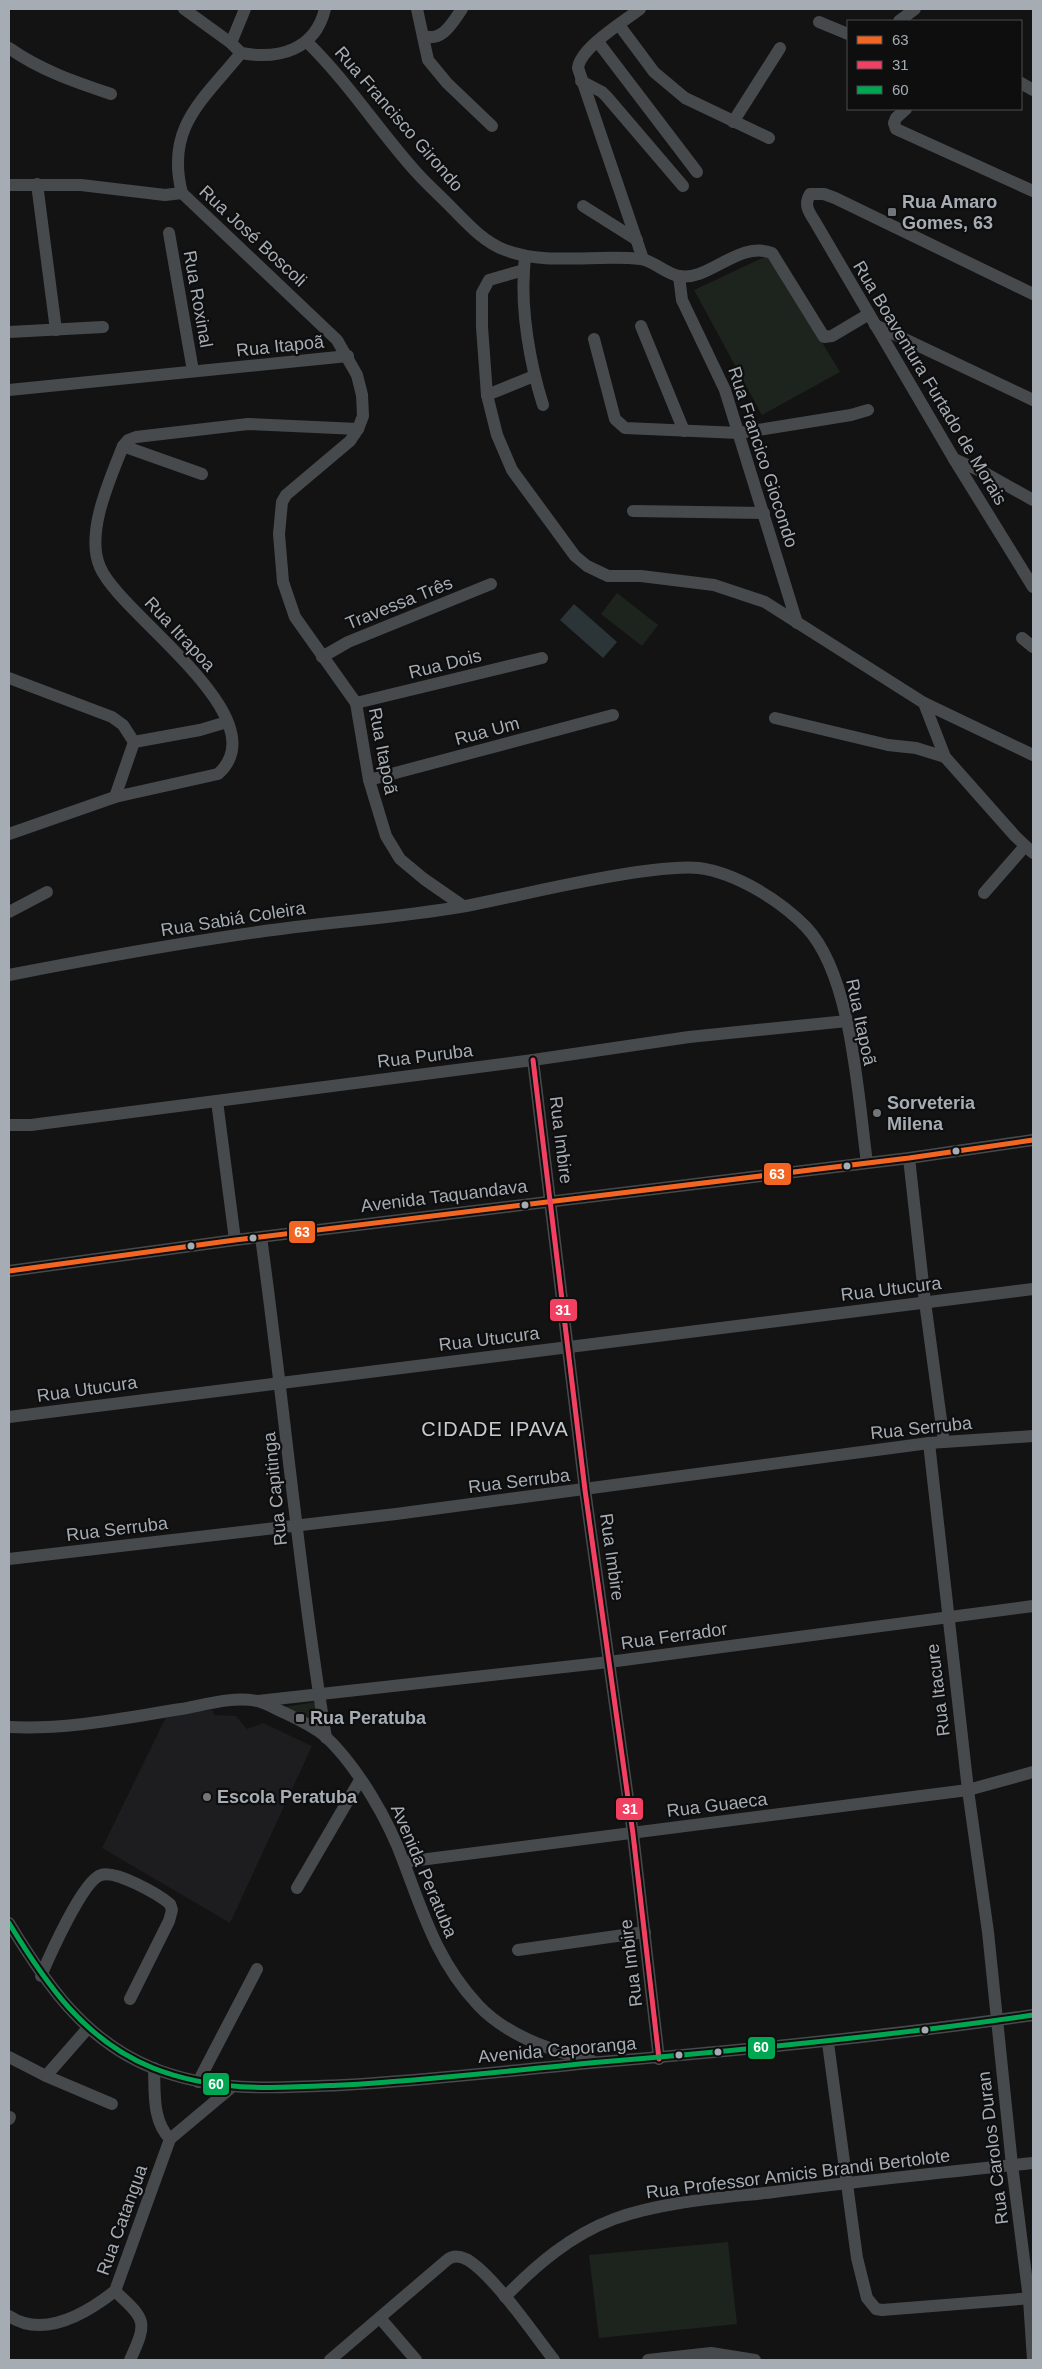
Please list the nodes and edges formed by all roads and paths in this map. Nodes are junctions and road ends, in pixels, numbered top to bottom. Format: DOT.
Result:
graph roads {
  1 [pos="184,9"];
  2 [pos="245,9"];
  3 [pos="325,9"];
  4 [pos="417,9"];
  5 [pos="462,9"];
  6 [pos="640,9"];
  7 [pos="915,9"];
  8 [pos="900,20"];
  9 [pos="819,22"];
  10 [pos="619,25"];
  11 [pos="847,34"];
  12 [pos="423,36"];
  13 [pos="307,42"];
  14 [pos="598,42"];
  15 [pos="231,43"];
  16 [pos="9,48"];
  17 [pos="780,48"];
  18 [pos="241,53"];
  19 [pos="581,81"];
  20 [pos="1022,84"];
  21 [pos="1033,90"];
  22 [pos="111,94"];
  23 [pos="905,110"];
  24 [pos="733,122"];
  25 [pos="492,126"];
  26 [pos="769,138"];
  27 [pos="697,172"];
  28 [pos="9,184"];
  29 [pos="37,184"];
  30 [pos="683,186"];
  31 [pos="1033,191"];
  32 [pos="182,193"];
  33 [pos="583,206"];
  34 [pos="169,233"];
  35 [pos="637,240"];
  36 [pos="525,256"];
  37 [pos="643,259"];
  38 [pos="524,270"];
  39 [pos="678,276"];
  40 [pos="1033,294"];
  41 [pos="872,319"];
  42 [pos="641,326"];
  43 [pos="103,328"];
  44 [pos="56,330"];
  45 [pos="9,332"];
  46 [pos="594,339"];
  47 [pos="348,356"];
  48 [pos="193,371"];
  49 [pos="534,376"];
  50 [pos="9,390"];
  51 [pos="486,395"];
  52 [pos="1033,400"];
  53 [pos="543,405"];
  54 [pos="868,410"];
  55 [pos="358,429"];
  56 [pos="684,431"];
  57 [pos="739,433"];
  58 [pos="122,446"];
  59 [pos="954,459"];
  60 [pos="202,474"];
  61 [pos="1033,500"];
  62 [pos="633,511"];
  63 [pos="764,513"];
  64 [pos="491,584"];
  65 [pos="1033,587"];
  66 [pos="797,623"];
  67 [pos="1022,638"];
  68 [pos="1033,647"];
  69 [pos="322,657"];
  70 [pos="542,658"];
  71 [pos="9,678"];
  72 [pos="356,703"];
  73 [pos="924,703"];
  74 [pos="613,715"];
  75 [pos="775,718"];
  76 [pos="227,722"];
  77 [pos="134,742"];
  78 [pos="1033,755"];
  79 [pos="945,757"];
  80 [pos="369,780"];
  81 [pos="115,797"];
  82 [pos="9,834"];
  83 [pos="1029,849"];
  84 [pos="47,892"];
  85 [pos="984,893"];
  86 [pos="463,906"];
  87 [pos="9,912"];
  88 [pos="9,976"];
  89 [pos="847,1021"];
  90 [pos="534,1060"];
  91 [pos="217,1102"];
  92 [pos="9,1125"];
  93 [pos="1033,1140"];
  94 [pos="909,1158"];
  95 [pos="867,1163"];
  96 [pos="551,1200"];
  97 [pos="261,1237"];
  98 [pos="235,1240"];
  99 [pos="9,1271"];
  100 [pos="1033,1289"];
  101 [pos="925,1302"];
  102 [pos="570,1346"];
  103 [pos="281,1384"];
  104 [pos="9,1417"];
  105 [pos="1033,1436"];
  106 [pos="944,1442"];
  107 [pos="928,1443"];
  108 [pos="585,1490"];
  109 [pos="296,1526"];
  110 [pos="9,1559"];
  111 [pos="1033,1606"];
  112 [pos="948,1617"];
  113 [pos="609,1662"];
  114 [pos="319,1694"];
  115 [pos="258,1701"];
  116 [pos="9,1727"];
  117 [pos="326,1738"];
  118 [pos="1033,1772"];
  119 [pos="360,1780"];
  120 [pos="968,1790"];
  121 [pos="633,1834"];
  122 [pos="404,1862"];
  123 [pos="297,1888"];
  124 [pos="9,1923"];
  125 [pos="645,1932"];
  126 [pos="988,1932"];
  127 [pos="518,1950"];
  128 [pos="257,1969"];
  129 [pos="41,1976"];
  130 [pos="130,1999"];
  131 [pos="1033,2015"];
  132 [pos="996,2020"];
  133 [pos="88,2028"];
  134 [pos="828,2042"];
  135 [pos="9,2056"];
  136 [pos="660,2058"];
  137 [pos="600,2062"];
  138 [pos="154,2068"];
  139 [pos="46,2076"];
  140 [pos="198,2082"];
  141 [pos="232,2087"];
  142 [pos="112,2104"];
  143 [pos="170,2139"];
  144 [pos="1033,2163"];
  145 [pos="1012,2165"];
  146 [pos="846,2183"];
  147 [pos="115,2291"];
  148 [pos="505,2297"];
  149 [pos="1031,2298"];
  150 [pos="9,2316"];
  151 [pos="380,2318"];
  152 [pos="130,2360"];
  153 [pos="330,2360"];
  154 [pos="416,2360"];
  155 [pos="554,2360"];
  156 [pos="648,2360"];
  157 [pos="755,2360"];
  158 [pos="1033,2360"];
  1 -- 15 [label="street"];
  2 -- 15 [label="street"];
  3 -- 13 [label="street"];
  4 -- 12 [label="street"];
  5 -- 12 [label="street"];
  6 -- 10 [label="street"];
  7 -- 8 [label="street"];
  9 -- 11 [label="street"];
  10 -- 14 [label="street"];
  10 -- 24 [label="street"];
  12 -- 25 [label="street"];
  13 -- 18 [label="street"];
  13 -- 36 [label="street, Rua Francisco Girondo"];
  14 -- 19 [label="street"];
  14 -- 27 [label="street"];
  15 -- 18 [label="street"];
  16 -- 22 [label="street"];
  17 -- 24 [label="street"];
  18 -- 32 [label="street, Rua José Boscoli"];
  19 -- 30 [label="street"];
  19 -- 35 [label="street"];
  20 -- 21 [label="street"];
  23 -- 31 [label="street"];
  24 -- 26 [label="street"];
  28 -- 29 [label="street"];
  29 -- 32 [label="street"];
  29 -- 44 [label="street"];
  32 -- 47 [label="street, Rua José Boscoli"];
  33 -- 35 [label="street"];
  34 -- 48 [label="street, Rua Roxinal"];
  35 -- 37 [label="street"];
  36 -- 37 [label="street, Rua Francisco Girondo"];
  36 -- 38 [label="street"];
  37 -- 39 [label="street, Rua Francisco Girondo"];
  38 -- 49 [label="street"];
  38 -- 51 [label="street"];
  39 -- 41 [label="street"];
  39 -- 57 [label="street, Rua Francico Giocondo"];
  40 -- 41 [label="street, Rua Boaventura Furtado de Morais"];
  41 -- 52 [label="street"];
  41 -- 59 [label="street, Rua Boaventura Furtado de Morais"];
  42 -- 56 [label="street"];
  43 -- 44 [label="street"];
  44 -- 45 [label="street"];
  46 -- 56 [label="street"];
  47 -- 48 [label="street, Rua Itapoã"];
  47 -- 55 [label="street, Rua Itapoã"];
  48 -- 50 [label="street, Rua Itapoã"];
  49 -- 51 [label="street"];
  49 -- 53 [label="street"];
  51 -- 66 [label="street"];
  54 -- 57 [label="street"];
  55 -- 58 [label="street"];
  55 -- 69 [label="street, Rua Itapoã"];
  56 -- 57 [label="street"];
  57 -- 63 [label="street, Rua Francico Giocondo"];
  58 -- 60 [label="street"];
  58 -- 76 [label="street, Rua Itrapoa"];
  59 -- 61 [label="street"];
  59 -- 65 [label="street, Rua Boaventura Furtado de Morais"];
  62 -- 63 [label="street"];
  63 -- 66 [label="street, Rua Francico Giocondo"];
  64 -- 69 [label="street, Travessa Três"];
  66 -- 73 [label="street"];
  67 -- 68 [label="street"];
  69 -- 72 [label="street, Rua Itapoã"];
  70 -- 72 [label="street, Rua Dois"];
  71 -- 77 [label="street"];
  72 -- 80 [label="street, Rua Itapoã"];
  73 -- 78 [label="street"];
  73 -- 79 [label="street"];
  74 -- 80 [label="street, Rua Um"];
  75 -- 79 [label="street"];
  76 -- 77 [label="street"];
  76 -- 81 [label="street, Rua Itrapoa"];
  77 -- 81 [label="street"];
  79 -- 83 [label="street"];
  80 -- 86 [label="street, Rua Itapoã"];
  81 -- 82 [label="street"];
  83 -- 85 [label="street"];
  84 -- 87 [label="street"];
  86 -- 88 [label="street, Rua Sabiá Coleira"];
  86 -- 89 [label="street, Rua Itapoã"];
  89 -- 90 [label="street, Rua Puruba"];
  89 -- 95 [label="street, Rua Itapoã"];
  90 -- 91 [label="street, Rua Puruba"];
  90 -- 96 [label="street, Rua Imbire"];
  91 -- 92 [label="street, Rua Puruba"];
  91 -- 98 [label="street"];
  93 -- 94 [label="street, Avenida Taquandava"];
  94 -- 95 [label="street, Avenida Taquandava"];
  94 -- 101 [label="street"];
  95 -- 96 [label="street, Avenida Taquandava"];
  96 -- 97 [label="street, Avenida Taquandava"];
  96 -- 102 [label="street, Rua Imbire"];
  97 -- 98 [label="street, Avenida Taquandava"];
  97 -- 103 [label="street, Rua Capitinga"];
  98 -- 99 [label="street, Avenida Taquandava"];
  100 -- 101 [label="street, Rua Utucura"];
  101 -- 102 [label="street, Rua Utucura"];
  101 -- 106 [label="street"];
  102 -- 103 [label="street, Rua Utucura"];
  102 -- 108 [label="street, Rua Imbire"];
  103 -- 104 [label="street, Rua Utucura"];
  103 -- 109 [label="street, Rua Capitinga"];
  105 -- 106 [label="street, Rua Serruba"];
  106 -- 107 [label="street, Rua Serruba"];
  107 -- 108 [label="street, Rua Serruba"];
  107 -- 112 [label="street, Rua Itacure"];
  108 -- 109 [label="street, Rua Serruba"];
  108 -- 113 [label="street, Rua Imbire"];
  109 -- 110 [label="street, Rua Serruba"];
  109 -- 114 [label="street, Rua Capitinga"];
  111 -- 112 [label="street, Rua Ferrador"];
  112 -- 113 [label="street, Rua Ferrador"];
  112 -- 120 [label="street, Rua Itacure"];
  113 -- 114 [label="street, Rua Ferrador"];
  113 -- 121 [label="street, Rua Imbire"];
  114 -- 115 [label="street, Rua Ferrador"];
  114 -- 117 [label="street, Rua Capitinga"];
  115 -- 116 [label="street, Avenida Peratuba"];
  115 -- 117 [label="street, Avenida Peratuba"];
  117 -- 119 [label="street, Avenida Peratuba"];
  118 -- 120 [label="street, Rua Guaeca"];
  119 -- 122 [label="street, Avenida Peratuba"];
  119 -- 123 [label="street"];
  120 -- 121 [label="street, Rua Guaeca"];
  120 -- 126 [label="street, Rua Itacure"];
  121 -- 122 [label="street, Rua Guaeca"];
  121 -- 125 [label="street, Rua Imbire"];
  122 -- 137 [label="street, Avenida Peratuba"];
  124 -- 129 [label="street, Avenida Caporanga"];
  125 -- 127 [label="street"];
  125 -- 136 [label="street, Rua Imbire"];
  126 -- 132 [label="street, Rua Carolos Duran"];
  128 -- 140 [label="street"];
  129 -- 130 [label="street"];
  129 -- 133 [label="street, Avenida Caporanga"];
  131 -- 132 [label="street, Avenida Caporanga"];
  132 -- 134 [label="street, Avenida Caporanga"];
  132 -- 145 [label="street, Rua Carolos Duran"];
  133 -- 138 [label="street, Avenida Caporanga"];
  133 -- 139 [label="street"];
  134 -- 136 [label="street, Avenida Caporanga"];
  134 -- 146 [label="street"];
  135 -- 139 [label="street"];
  136 -- 137 [label="street, Avenida Caporanga"];
  137 -- 141 [label="street, Avenida Caporanga"];
  138 -- 140 [label="street, Avenida Caporanga"];
  138 -- 143 [label="street"];
  139 -- 142 [label="street"];
  140 -- 141 [label="street, Avenida Caporanga"];
  141 -- 143 [label="street"];
  143 -- 147 [label="street, Rua Catangua"];
  144 -- 145 [label="street, Rua Professor Amicis Brandi Bertolote"];
  145 -- 146 [label="street, Rua Professor Amicis Brandi Bertolote"];
  145 -- 149 [label="street, Rua Carolos Duran"];
  146 -- 148 [label="street, Rua Professor Amicis Brandi Bertolote"];
  146 -- 149 [label="street"];
  147 -- 150 [label="street"];
  147 -- 152 [label="street, Rua Catangua"];
  148 -- 151 [label="street"];
  148 -- 155 [label="street"];
  149 -- 158 [label="street, Rua Carolos Duran"];
  151 -- 153 [label="street"];
  151 -- 154 [label="street"];
  156 -- 157 [label="street"];
}
